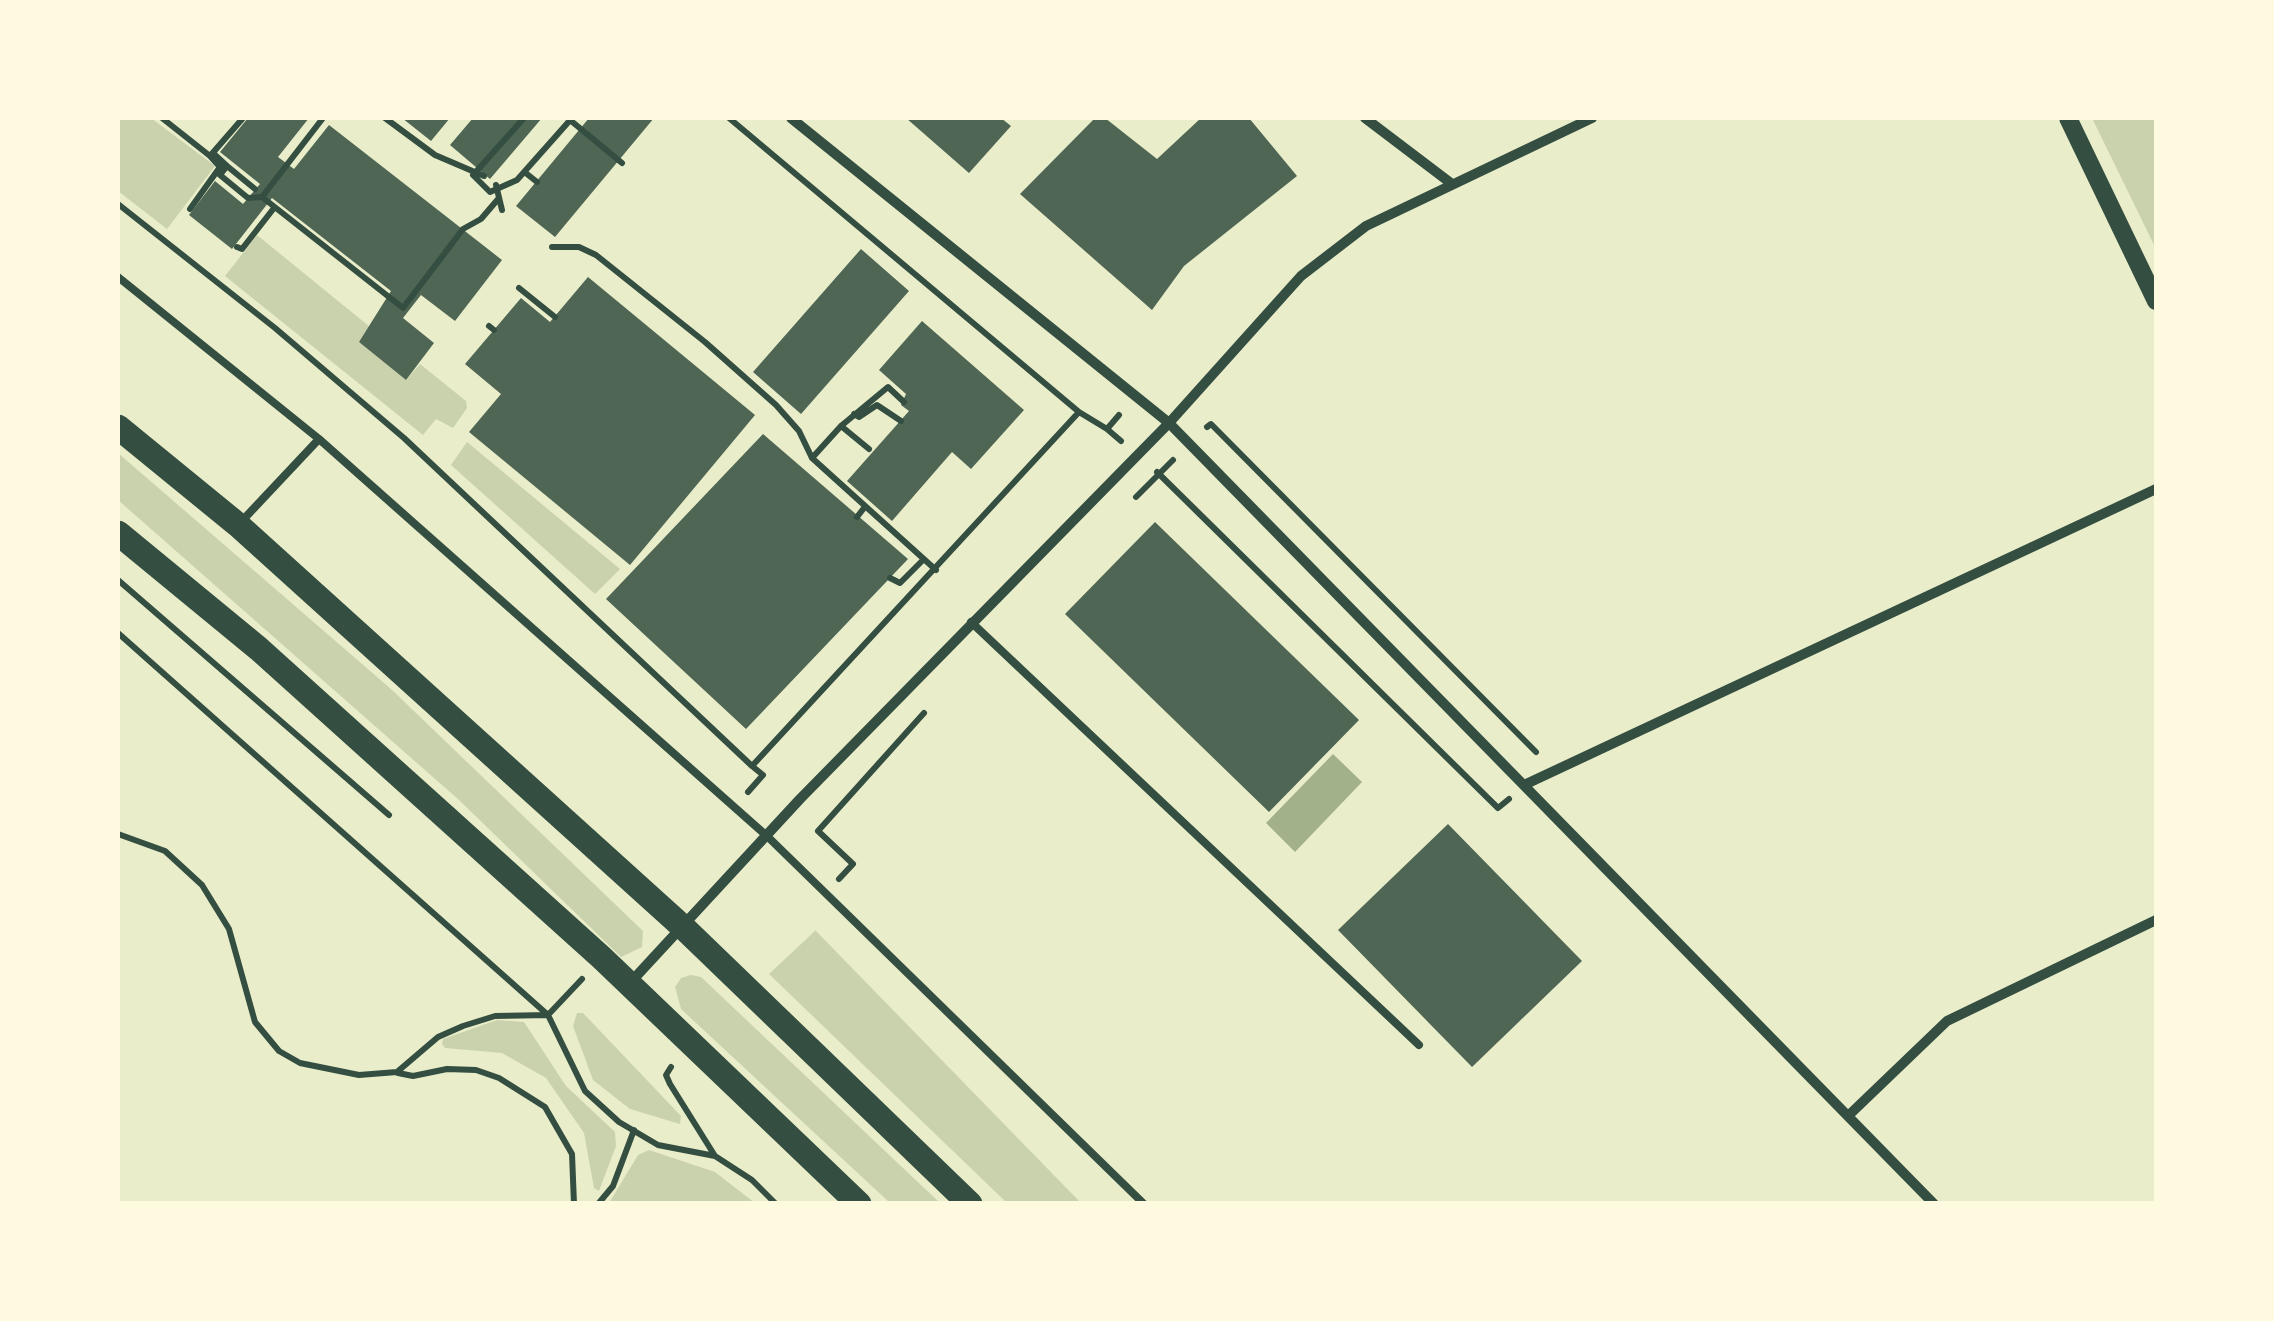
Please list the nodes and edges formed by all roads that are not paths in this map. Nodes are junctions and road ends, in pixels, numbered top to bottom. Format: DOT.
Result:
graph roads {
  1 [pos="792,118"];
  2 [pos="1365,118"];
  3 [pos="1592,118"];
  4 [pos="2068,118"];
  5 [pos="1452,184"];
  6 [pos="118,277"];
  7 [pos="2156,301"];
  8 [pos="1169,422"];
  9 [pos="118,427"];
  10 [pos="319,438"];
  11 [pos="2156,489"];
  12 [pos="238,525"];
  13 [pos="118,533"];
  14 [pos="971,622"];
  15 [pos="1524,785"];
  16 [pos="768,837"];
  17 [pos="2156,920"];
  18 [pos="685,928"];
  19 [pos="630,984"];
  20 [pos="1420,1045"];
  21 [pos="1848,1116"];
  22 [pos="859,1204"];
  23 [pos="970,1204"];
  24 [pos="1144,1204"];
  25 [pos="1934,1204"];
  1 -- 8 [label="street"];
  2 -- 5 [label="street"];
  3 -- 5 [label="street"];
  4 -- 7 [label="street"];
  5 -- 8 [label="street"];
  6 -- 10 [label="lane"];
  8 -- 14 [label="street"];
  8 -- 15 [label="street"];
  9 -- 12 [label="main road"];
  10 -- 12 [label="lane"];
  10 -- 16 [label="lane"];
  11 -- 15 [label="street"];
  12 -- 18 [label="main road"];
  13 -- 19 [label="main road"];
  14 -- 16 [label="street"];
  14 -- 20 [label="lane"];
  15 -- 21 [label="street"];
  16 -- 18 [label="street"];
  16 -- 24 [label="lane"];
  17 -- 21 [label="street"];
  18 -- 19 [label="street"];
  18 -- 23 [label="main road"];
  19 -- 22 [label="main road"];
  21 -- 25 [label="street"];
}
